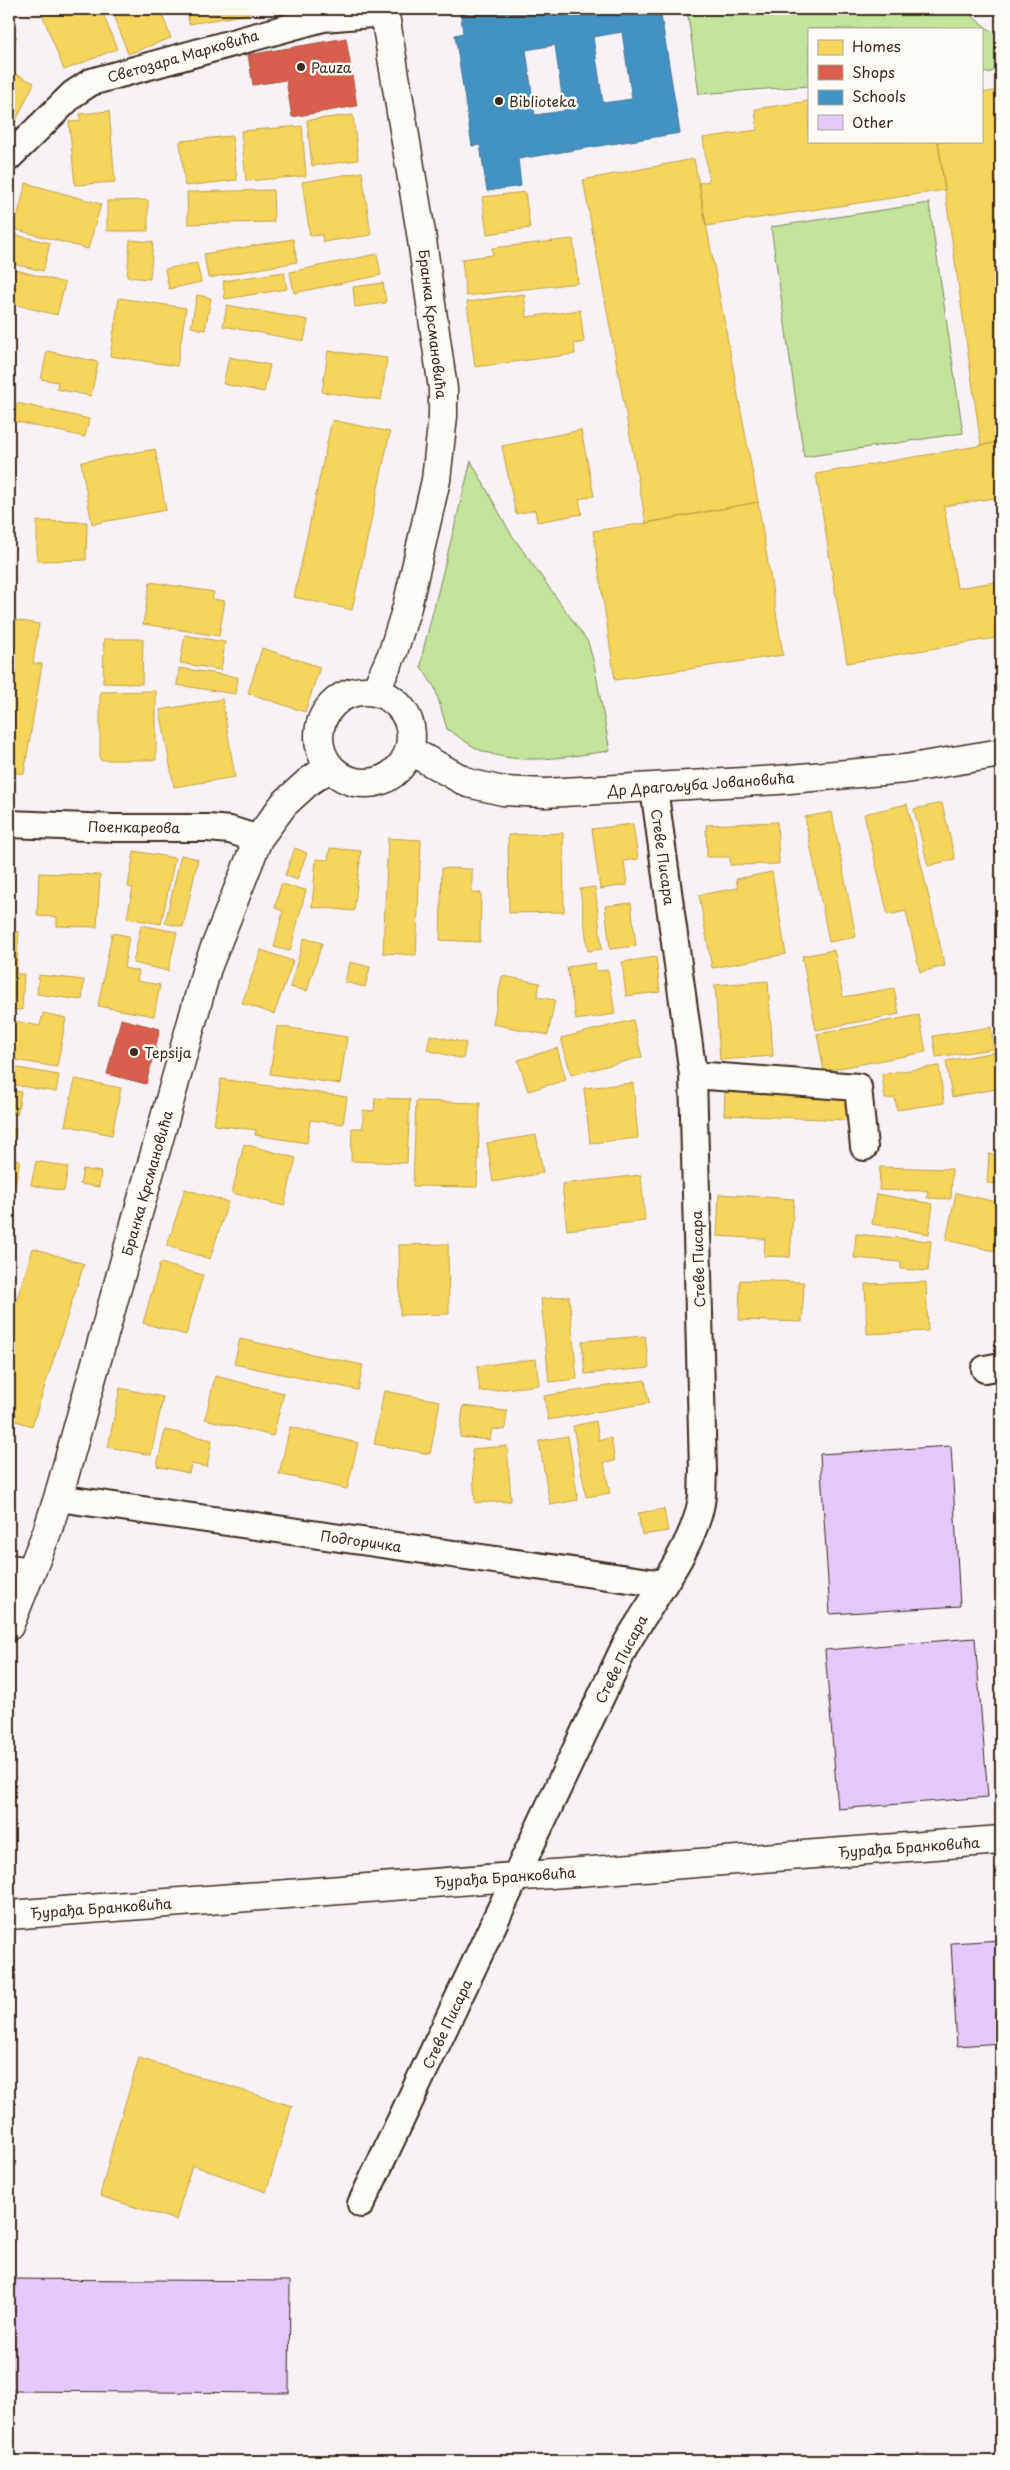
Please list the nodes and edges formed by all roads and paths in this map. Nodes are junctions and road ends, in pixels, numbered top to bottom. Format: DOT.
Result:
graph roads {
  1 [pos="384,11"];
  2 [pos="9,157"];
  3 [pos="375,692"];
  4 [pos="409,750"];
  5 [pos="1001,753"];
  6 [pos="330,767"];
  7 [pos="654,788"];
  8 [pos="9,824"];
  9 [pos="258,839"];
  10 [pos="693,1075"];
  11 [pos="864,1146"];
  12 [pos="58,1498"];
  13 [pos="20,1570"];
  14 [pos="664,1584"];
  15 [pos="9,1626"];
  16 [pos="1001,1840"];
  17 [pos="518,1876"];
  18 [pos="9,1915"];
  19 [pos="361,2204"];
  1 -- 2 [label="street, Светозара Марковића"];
  1 -- 3 [label="street, Бранка Крсмановића"];
  3 -- 4 [label="street"];
  3 -- 6 [label="street"];
  4 -- 6 [label="street"];
  4 -- 7 [label="street, Др Драгољуба Јовановића"];
  5 -- 7 [label="street, Др Драгољуба Јовановића"];
  6 -- 9 [label="street, Бранка Крсмановића"];
  7 -- 10 [label="street, Стеве Писара"];
  8 -- 9 [label="street, Поенкареова"];
  9 -- 12 [label="street, Бранка Крсмановића"];
  10 -- 11 [label="street"];
  10 -- 14 [label="street, Стеве Писара"];
  12 -- 13 [label="street, Бранка Крсмановића"];
  12 -- 14 [label="street, Подгоричка"];
  13 -- 15 [label="street, Бранка Крсмановића"];
  14 -- 17 [label="street, Стеве Писара"];
  16 -- 17 [label="street, Ђурађа Бранковића"];
  17 -- 18 [label="street, Ђурађа Бранковића"];
  17 -- 19 [label="street, Стеве Писара"];
}
